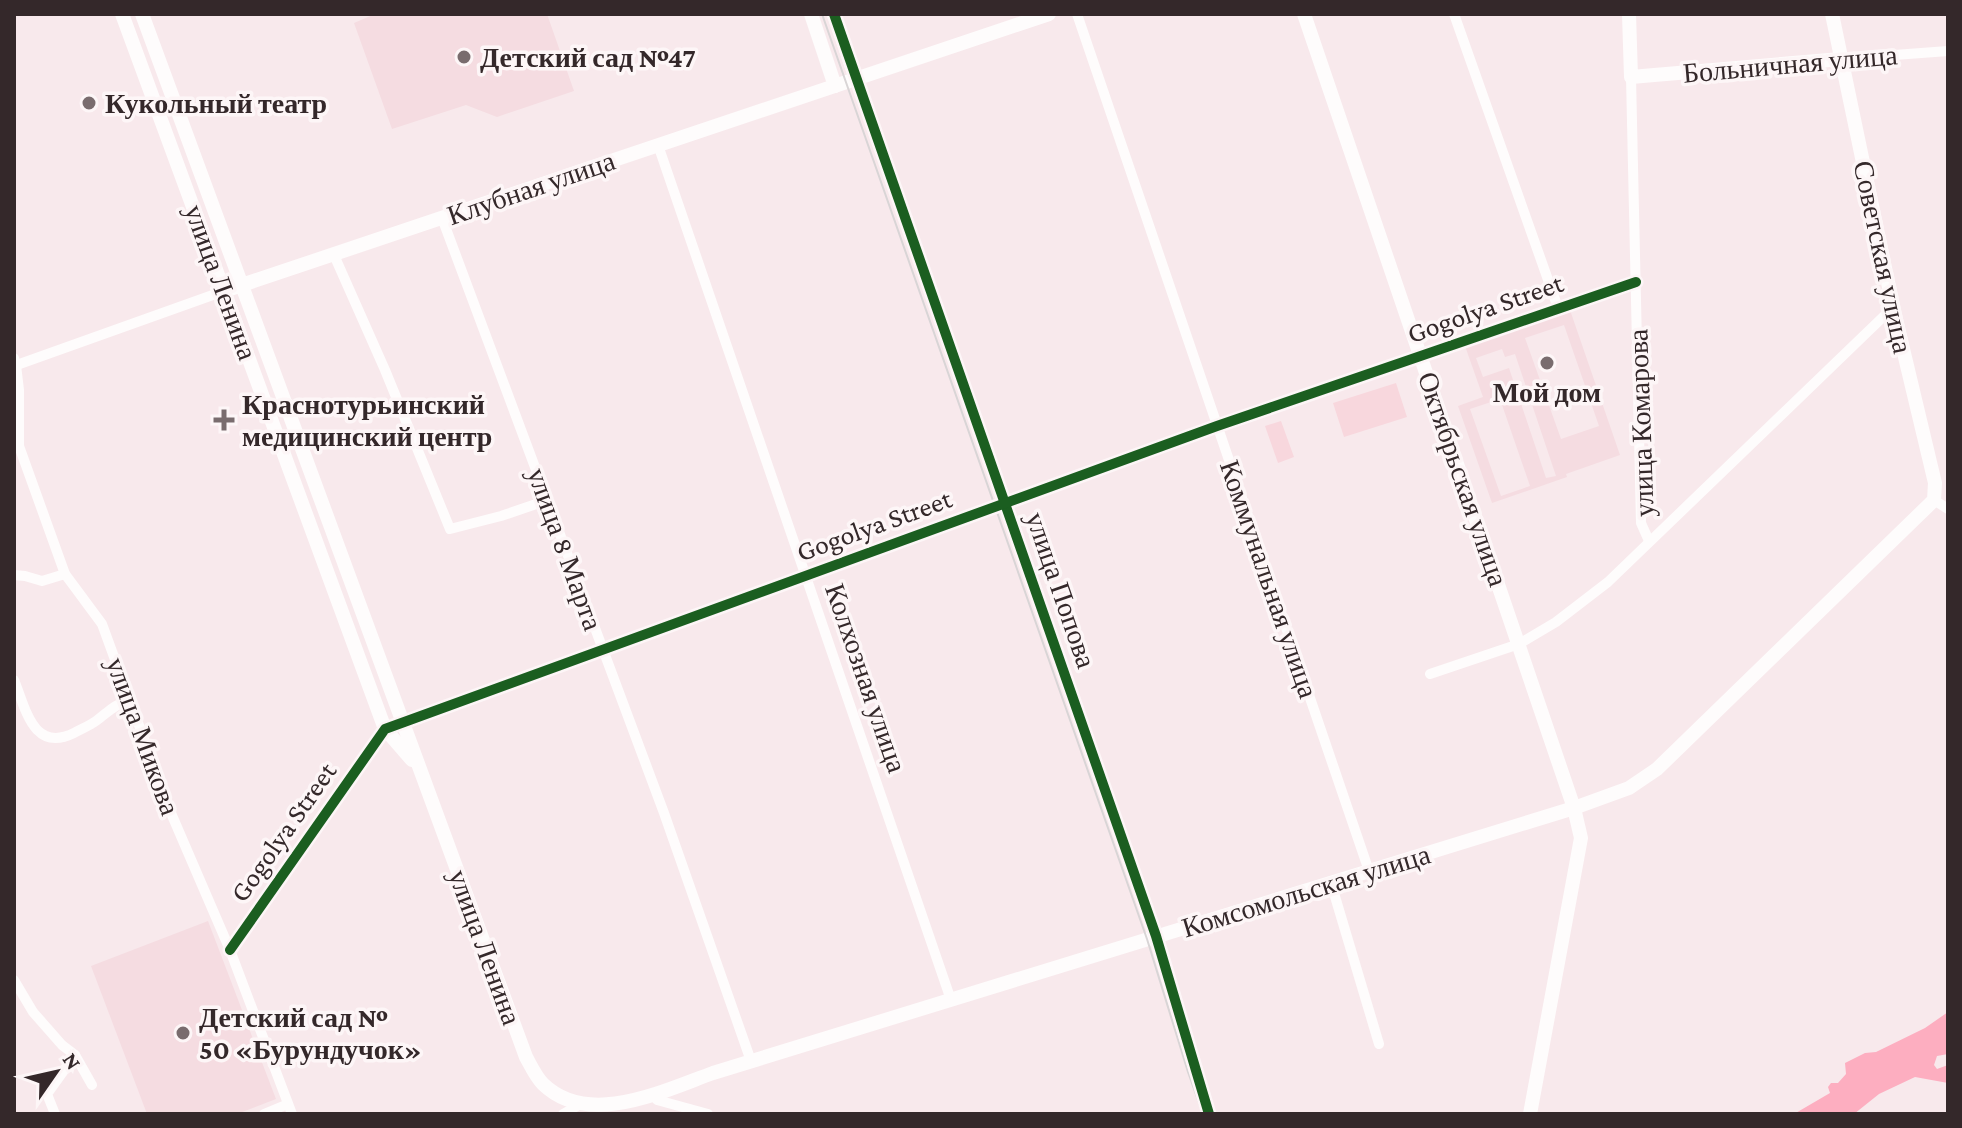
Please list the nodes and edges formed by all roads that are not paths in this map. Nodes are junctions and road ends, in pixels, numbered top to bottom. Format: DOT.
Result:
graph roads {
  1 [pos="122,14"];
  2 [pos="142,14"];
  3 [pos="811,14"];
  4 [pos="834,14"];
  5 [pos="1049,14"];
  6 [pos="1077,14"];
  7 [pos="1304,14"];
  8 [pos="1454,14"];
  9 [pos="1629,14"];
  10 [pos="1832,14"];
  11 [pos="1948,51"];
  12 [pos="1841,59"];
  13 [pos="1631,77"];
  14 [pos="856,79"];
  15 [pos="835,86"];
  16 [pos="658,145"];
  17 [pos="442,218"];
  18 [pos="334,255"];
  19 [pos="1636,282"];
  20 [pos="242,286"];
  21 [pos="224,291"];
  22 [pos="1558,308"];
  23 [pos="1894,311"];
  24 [pos="1420,355"];
  25 [pos="15,363"];
  26 [pos="1217,426"];
  27 [pos="548,500"];
  28 [pos="1934,500"];
  29 [pos="1005,503"];
  30 [pos="1948,509"];
  31 [pos="1649,541"];
  32 [pos="65,574"];
  33 [pos="14,575"];
  34 [pos="805,576"];
  35 [pos="1519,644"];
  36 [pos="601,650"];
  37 [pos="1430,674"];
  38 [pos="14,680"];
  39 [pos="129,700"];
  40 [pos="402,723"];
  41 [pos="385,729"];
  42 [pos="418,767"];
  43 [pos="1574,808"];
  44 [pos="1369,871"];
  45 [pos="1331,883"];
  46 [pos="1156,936"];
  47 [pos="230,950"];
  48 [pos="14,980"];
  49 [pos="951,1000"];
  50 [pos="1379,1044"];
  51 [pos="75,1055"];
  52 [pos="751,1061"];
  53 [pos="92,1085"];
  54 [pos="653,1095"];
  55 [pos="579,1105"];
  56 [pos="290,1109"];
  57 [pos="1210,1112"];
  58 [pos="55,1114"];
  59 [pos="264,1114"];
  60 [pos="563,1114"];
  61 [pos="708,1114"];
  62 [pos="1530,1114"];
  1 -- 21 [label="main road, улица Ленина"];
  2 -- 20 [label="main road, улица Ленина"];
  3 -- 15 [label="main road"];
  4 -- 14 [label="main road"];
  5 -- 14 [label="main road, Клубная улица"];
  6 -- 26 [label="street, Коммунальная улица"];
  7 -- 24 [label="main road, Октябрьская улица"];
  8 -- 22 [label="street"];
  9 -- 13 [label="main road, улица Комарова"];
  10 -- 12 [label="main road, Советская улица"];
  11 -- 12 [label="street, Больничная улица"];
  12 -- 13 [label="main road, Больничная улица"];
  12 -- 23 [label="main road, Советская улица"];
  13 -- 19 [label="street, улица Комарова"];
  14 -- 15 [label="main road, Клубная улица"];
  14 -- 29 [label="street, улица Попова"];
  15 -- 16 [label="main road, Клубная улица"];
  16 -- 17 [label="main road, Клубная улица"];
  16 -- 34 [label="street, Колхозная улица"];
  17 -- 18 [label="main road, Клубная улица"];
  17 -- 27 [label="street, улица 8 Марта"];
  18 -- 20 [label="main road, Клубная улица"];
  18 -- 27 [label="street"];
  19 -- 22 [label="street, Gogolya Street"];
  19 -- 31 [label="street, улица Комарова"];
  20 -- 21 [label="main road, Клубная улица"];
  20 -- 40 [label="main road, улица Ленина"];
  21 -- 25 [label="street, Клубная улица"];
  21 -- 41 [label="main road, улица Ленина"];
  22 -- 24 [label="street, Gogolya Street"];
  23 -- 28 [label="main road, Советская улица"];
  23 -- 31 [label="street, улица Комарова"];
  24 -- 26 [label="street, Gogolya Street"];
  24 -- 35 [label="main road, Октябрьская улица"];
  25 -- 32 [label="street, улица Микова"];
  26 -- 29 [label="street, Gogolya Street"];
  26 -- 44 [label="street, Коммунальная улица"];
  27 -- 36 [label="street, улица 8 Марта"];
  28 -- 30 [label="street"];
  28 -- 43 [label="main road, Комсомольская улица"];
  29 -- 34 [label="street, Gogolya Street"];
  29 -- 46 [label="street, улица Попова"];
  31 -- 35 [label="street"];
  32 -- 33 [label="street"];
  32 -- 39 [label="street, улица Микова"];
  34 -- 36 [label="street, Gogolya Street"];
  34 -- 49 [label="street, Колхозная улица"];
  35 -- 37 [label="street"];
  35 -- 43 [label="main road, Октябрьская улица"];
  36 -- 40 [label="street, Gogolya Street"];
  36 -- 52 [label="street, улица 8 Марта"];
  38 -- 39 [label="street"];
  39 -- 47 [label="street, улица Микова"];
  40 -- 41 [label="street, Gogolya Street"];
  40 -- 42 [label="main road, улица Ленина"];
  41 -- 42 [label="main road, улица Ленина"];
  41 -- 47 [label="street, Gogolya Street"];
  42 -- 55 [label="main road, улица Ленина"];
  43 -- 44 [label="main road, Комсомольская улица"];
  43 -- 62 [label="main road, Октябрьская улица"];
  44 -- 45 [label="main road, Комсомольская улица"];
  45 -- 46 [label="main road, Комсомольская улица"];
  45 -- 50 [label="street"];
  46 -- 49 [label="main road, Комсомольская улица"];
  46 -- 57 [label="main road"];
  47 -- 56 [label="street, улица Микова"];
  48 -- 51 [label="street"];
  49 -- 52 [label="main road, Комсомольская улица"];
  51 -- 53 [label="street"];
  51 -- 58 [label="street"];
  52 -- 54 [label="main road, Комсомольская улица"];
  54 -- 55 [label="main road, Комсомольская улица"];
  54 -- 61 [label="street"];
  55 -- 60 [label="street"];
  56 -- 59 [label="street"];
}
